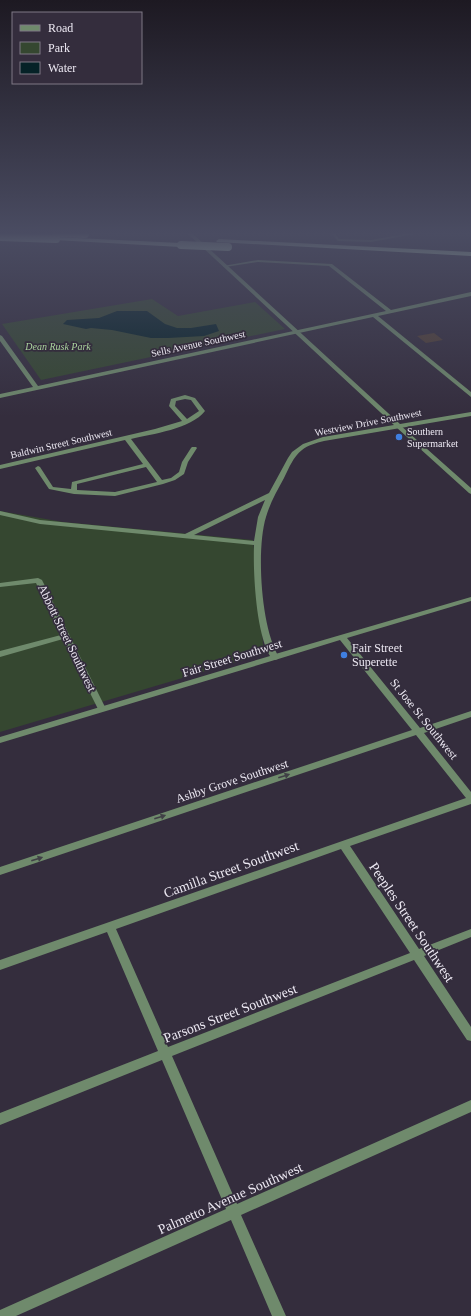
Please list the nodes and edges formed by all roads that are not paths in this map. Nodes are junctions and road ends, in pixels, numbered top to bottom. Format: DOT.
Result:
graph roads {
  1 [pos="256,294"];
  2 [pos="368,294"];
  3 [pos="469,294"];
  4 [pos="391,312"];
  5 [pos="374,315"];
  6 [pos="297,332"];
  7 [pos="0,337"];
  8 [pos="2,343"];
  9 [pos="37,388"];
  10 [pos="471,395"];
  11 [pos="0,396"];
  12 [pos="471,414"];
  13 [pos="186,421"];
  14 [pos="398,426"];
  15 [pos="127,438"];
  16 [pos="194,448"];
  17 [pos="147,465"];
  18 [pos="0,467"];
  19 [pos="38,468"];
  20 [pos="161,483"];
  21 [pos="74,492"];
  22 [pos="471,492"];
  23 [pos="272,494"];
  24 [pos="0,513"];
  25 [pos="186,536"];
  26 [pos="257,542"];
  27 [pos="0,585"];
  28 [pos="471,599"];
  29 [pos="65,636"];
  30 [pos="342,637"];
  31 [pos="0,654"];
  32 [pos="275,657"];
  33 [pos="102,709"];
  34 [pos="471,714"];
  35 [pos="418,732"];
  36 [pos="0,740"];
  37 [pos="471,799"];
  38 [pos="343,844"];
  39 [pos="0,871"];
  40 [pos="110,927"];
  41 [pos="471,933"];
  42 [pos="417,955"];
  43 [pos="0,965"];
  44 [pos="471,1036"];
  45 [pos="165,1054"];
  46 [pos="471,1106"];
  47 [pos="0,1119"];
  48 [pos="234,1213"];
  49 [pos="1,1316"];
  50 [pos="279,1316"];
  1 -- 6 [label="street"];
  2 -- 4 [label="street"];
  3 -- 4 [label="street, Sells Avenue Southwest"];
  4 -- 5 [label="street, Sells Avenue Southwest"];
  5 -- 6 [label="street, Sells Avenue Southwest"];
  5 -- 10 [label="street"];
  6 -- 9 [label="street, Sells Avenue Southwest"];
  6 -- 14 [label="street"];
  7 -- 8 [label="street"];
  8 -- 9 [label="street"];
  9 -- 11 [label="street, Sells Avenue Southwest"];
  12 -- 14 [label="street, Westview Drive Southwest"];
  13 -- 13 [label="street, Baldwin Street Southwest"];
  13 -- 15 [label="street, Baldwin Street Southwest"];
  14 -- 22 [label="street"];
  14 -- 23 [label="street, Westview Drive Southwest"];
  15 -- 17 [label="street, Baldwin Street Southwest"];
  15 -- 18 [label="street, Baldwin Street Southwest"];
  16 -- 20 [label="street, Baldwin Street Southwest"];
  17 -- 20 [label="street, Baldwin Street Southwest"];
  17 -- 21 [label="street"];
  19 -- 21 [label="street, Baldwin Street Southwest"];
  20 -- 21 [label="street, Baldwin Street Southwest"];
  23 -- 25 [label="street"];
  23 -- 26 [label="street, Westview Drive Southwest"];
  24 -- 25 [label="street"];
  25 -- 26 [label="street"];
  26 -- 32 [label="street, Westview Drive Southwest"];
  27 -- 29 [label="street, Abbott Street Southwest"];
  28 -- 30 [label="street, Fair Street Southwest"];
  29 -- 31 [label="street"];
  29 -- 33 [label="street, Abbott Street Southwest"];
  30 -- 32 [label="street, Fair Street Southwest"];
  30 -- 35 [label="street, St Jose St Southwest"];
  32 -- 33 [label="street, Fair Street Southwest"];
  33 -- 36 [label="street, Fair Street Southwest"];
  34 -- 35 [label="street, Ashby Grove Southwest"];
  35 -- 37 [label="street, St Jose St Southwest"];
  39 -- 35 [label="street, Ashby Grove Southwest, one-way"];
  37 -- 38 [label="street, Camilla Street Southwest"];
  38 -- 40 [label="street, Camilla Street Southwest"];
  38 -- 42 [label="street, Peeples Street Southwest"];
  40 -- 43 [label="street, Camilla Street Southwest"];
  40 -- 45 [label="street"];
  41 -- 42 [label="street, Parsons Street Southwest"];
  42 -- 44 [label="street, Peeples Street Southwest"];
  42 -- 45 [label="street, Parsons Street Southwest"];
  45 -- 47 [label="street, Parsons Street Southwest"];
  45 -- 48 [label="street"];
  46 -- 48 [label="street, Palmetto Avenue Southwest"];
  48 -- 49 [label="street, Palmetto Avenue Southwest"];
  48 -- 50 [label="street"];
}
